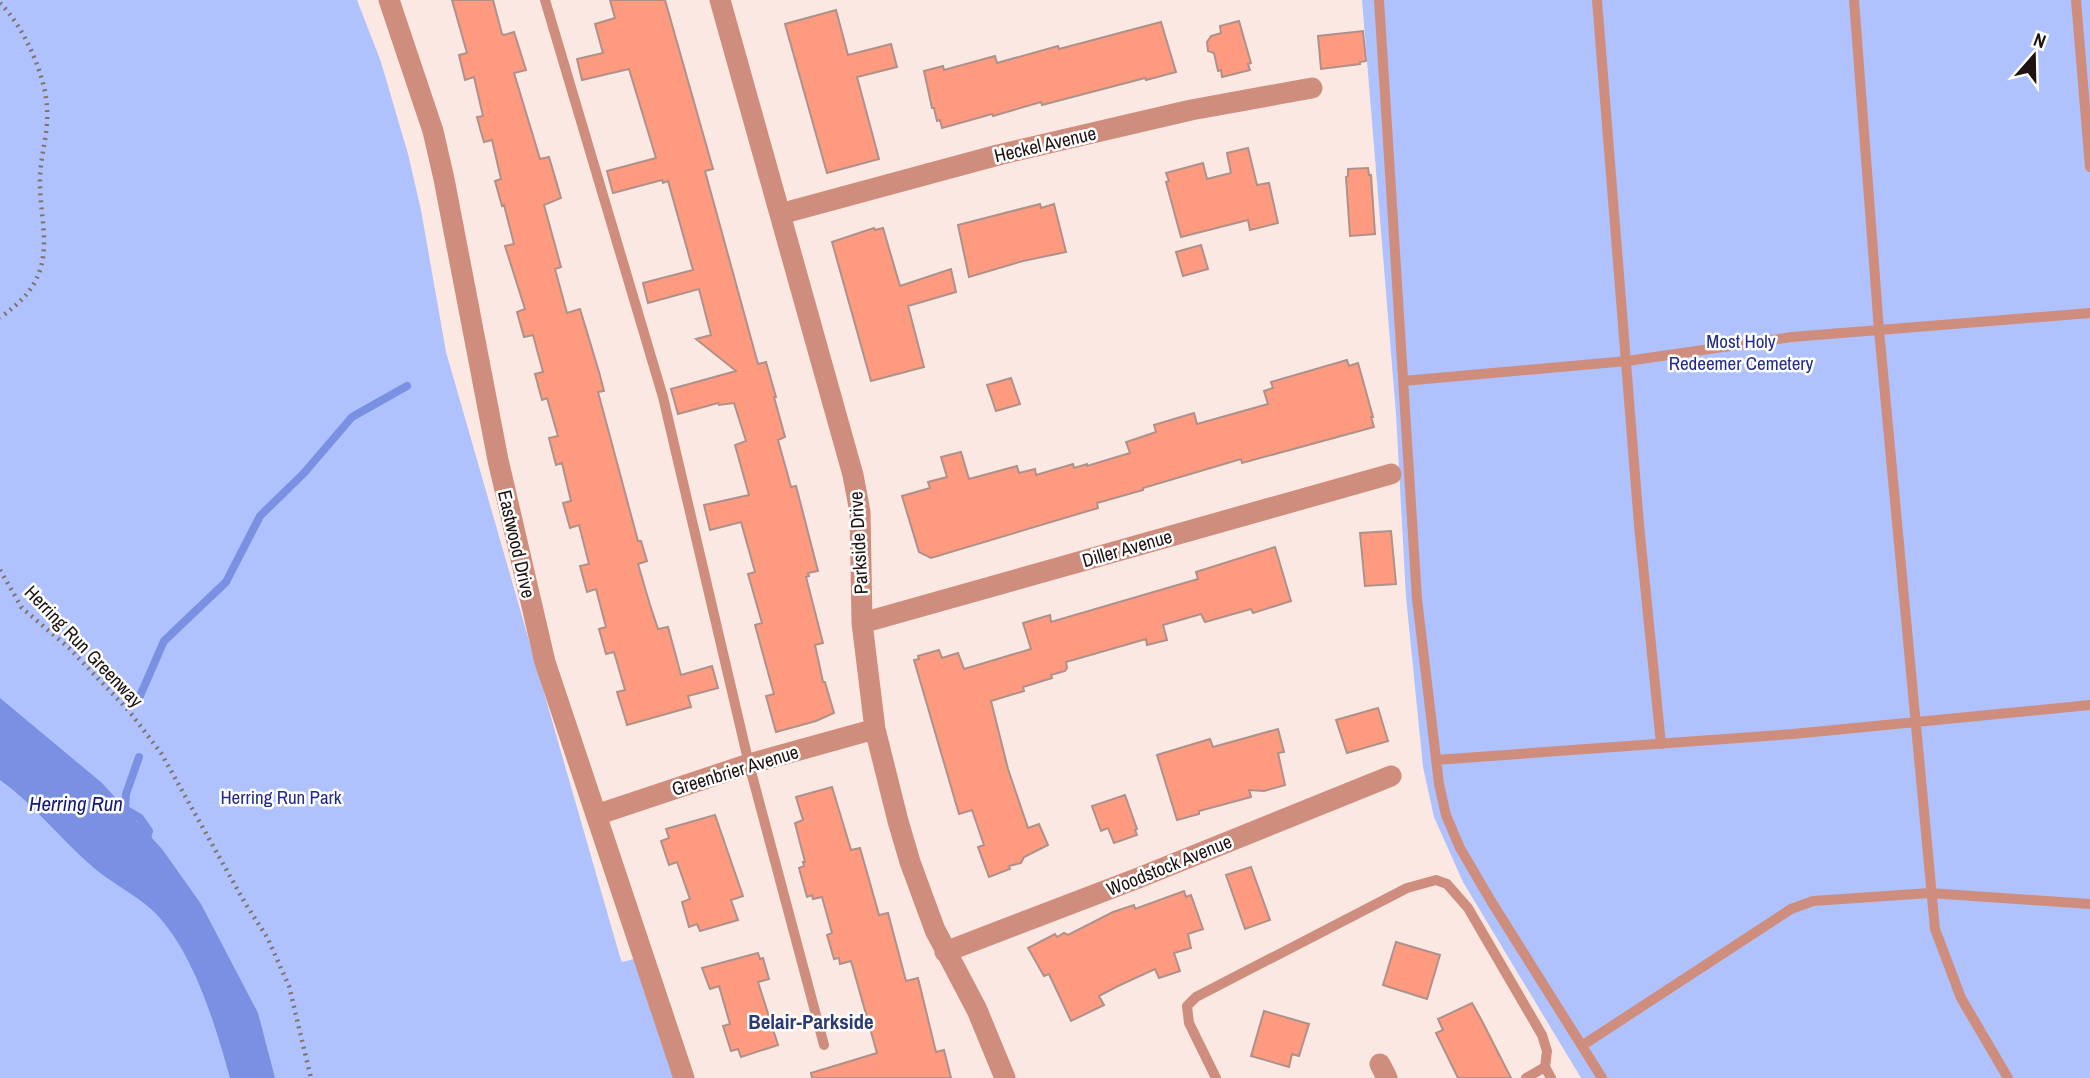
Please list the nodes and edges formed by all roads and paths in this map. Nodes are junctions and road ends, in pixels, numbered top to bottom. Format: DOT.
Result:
graph roads {
  1 [pos="389,0"];
  2 [pos="545,0"];
  3 [pos="720,0"];
  4 [pos="1379,0"];
  5 [pos="1597,0"];
  6 [pos="1854,0"];
  7 [pos="2076,0"];
  8 [pos="0,3"];
  9 [pos="1312,89"];
  10 [pos="2090,167"];
  11 [pos="780,214"];
  12 [pos="2090,313"];
  13 [pos="0,318"];
  14 [pos="1879,330"];
  15 [pos="1627,361"];
  16 [pos="1403,381"];
  17 [pos="1391,474"];
  18 [pos="0,570"];
  19 [pos="862,623"];
  20 [pos="2090,705"];
  21 [pos="1917,723"];
  22 [pos="875,729"];
  23 [pos="1661,744"];
  24 [pos="1436,760"];
  25 [pos="749,764"];
  26 [pos="1391,776"];
  27 [pos="596,815"];
  28 [pos="1930,893"];
  29 [pos="2090,904"];
  30 [pos="945,951"];
  31 [pos="824,1045"];
  32 [pos="1583,1045"];
  33 [pos="1545,1067"];
  34 [pos="312,1078"];
  35 [pos="684,1078"];
  36 [pos="1005,1078"];
  37 [pos="1216,1078"];
  38 [pos="1526,1078"];
  39 [pos="1551,1078"];
  40 [pos="1602,1078"];
  41 [pos="2008,1078"];
  1 -- 27 [label="street, Eastwood Drive"];
  2 -- 25 [label="lane"];
  3 -- 11 [label="street, Parkside Drive"];
  4 -- 16 [label="lane"];
  5 -- 15 [label="lane"];
  6 -- 14 [label="lane"];
  7 -- 10 [label="lane"];
  8 -- 13 [label="path"];
  9 -- 11 [label="street, Heckel Avenue"];
  11 -- 19 [label="street, Parkside Drive"];
  12 -- 14 [label="lane"];
  14 -- 15 [label="lane"];
  14 -- 21 [label="lane"];
  15 -- 16 [label="lane"];
  15 -- 23 [label="lane"];
  16 -- 24 [label="lane"];
  17 -- 19 [label="street, Diller Avenue"];
  18 -- 34 [label="path, Herring Run Greenway"];
  19 -- 22 [label="street, Parkside Drive"];
  20 -- 21 [label="lane"];
  21 -- 23 [label="lane"];
  21 -- 28 [label="lane"];
  22 -- 25 [label="street, Greenbrier Avenue"];
  22 -- 30 [label="street, Parkside Drive"];
  23 -- 24 [label="lane"];
  24 -- 32 [label="lane"];
  25 -- 27 [label="street, Greenbrier Avenue"];
  25 -- 31 [label="lane"];
  26 -- 30 [label="street, Woodstock Avenue"];
  27 -- 35 [label="street, Eastwood Drive"];
  28 -- 29 [label="lane"];
  28 -- 32 [label="lane"];
  28 -- 41 [label="lane"];
  30 -- 36 [label="street, Parkside Drive"];
  32 -- 40 [label="lane"];
  33 -- 37 [label="lane"];
  33 -- 38 [label="lane"];
  33 -- 39 [label="lane"];
}
